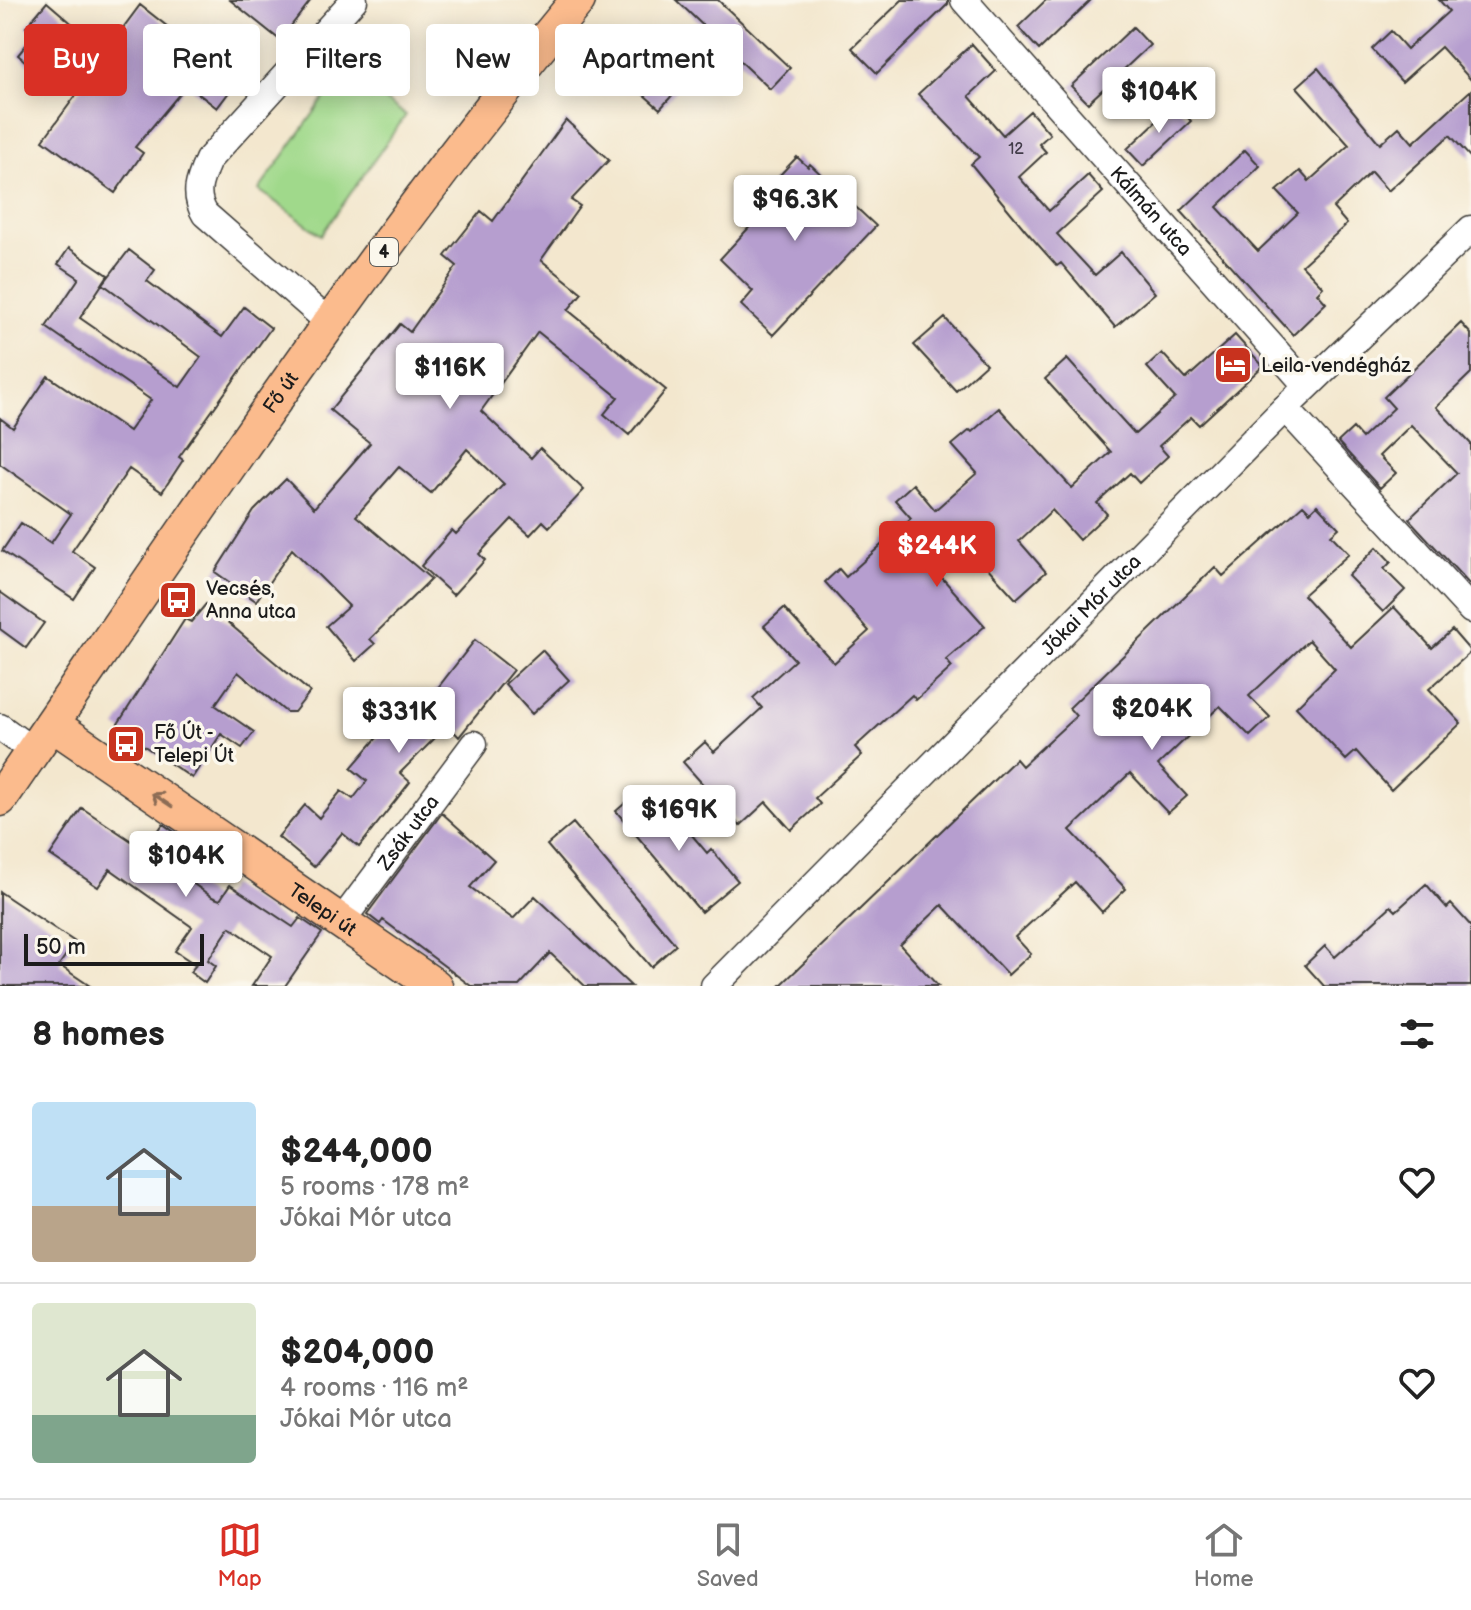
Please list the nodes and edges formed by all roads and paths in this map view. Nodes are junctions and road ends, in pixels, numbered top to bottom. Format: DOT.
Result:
graph roads {
  1 [pos="354,0"];
  2 [pos="578,0"];
  3 [pos="964,0"];
  4 [pos="1471,229"];
  5 [pos="332,325"];
  6 [pos="1307,386"];
  7 [pos="1285,408"];
  8 [pos="1471,610"];
  9 [pos="0,727"];
  10 [pos="43,738"];
  11 [pos="474,744"];
  12 [pos="0,799"];
  13 [pos="341,922"];
  14 [pos="435,986"];
  15 [pos="714,986"];
  1 -- 5 [label="street"];
  2 -- 5 [label="main road, Fő út / 4"];
  3 -- 6 [label="street, Kálmán utca"];
  4 -- 6 [label="street, Jókai Mór utca"];
  5 -- 10 [label="main road, Fő út / 4"];
  6 -- 7 [label="street, Jókai Mór utca"];
  7 -- 8 [label="street"];
  7 -- 15 [label="street, Jókai Mór utca"];
  9 -- 10 [label="street"];
  10 -- 12 [label="main road, Fő út / 4"];
  13 -- 10 [label="main road, Telepi út, one-way"];
  11 -- 13 [label="street, Zsák utca"];
  13 -- 14 [label="main road, Telepi út"];
}
